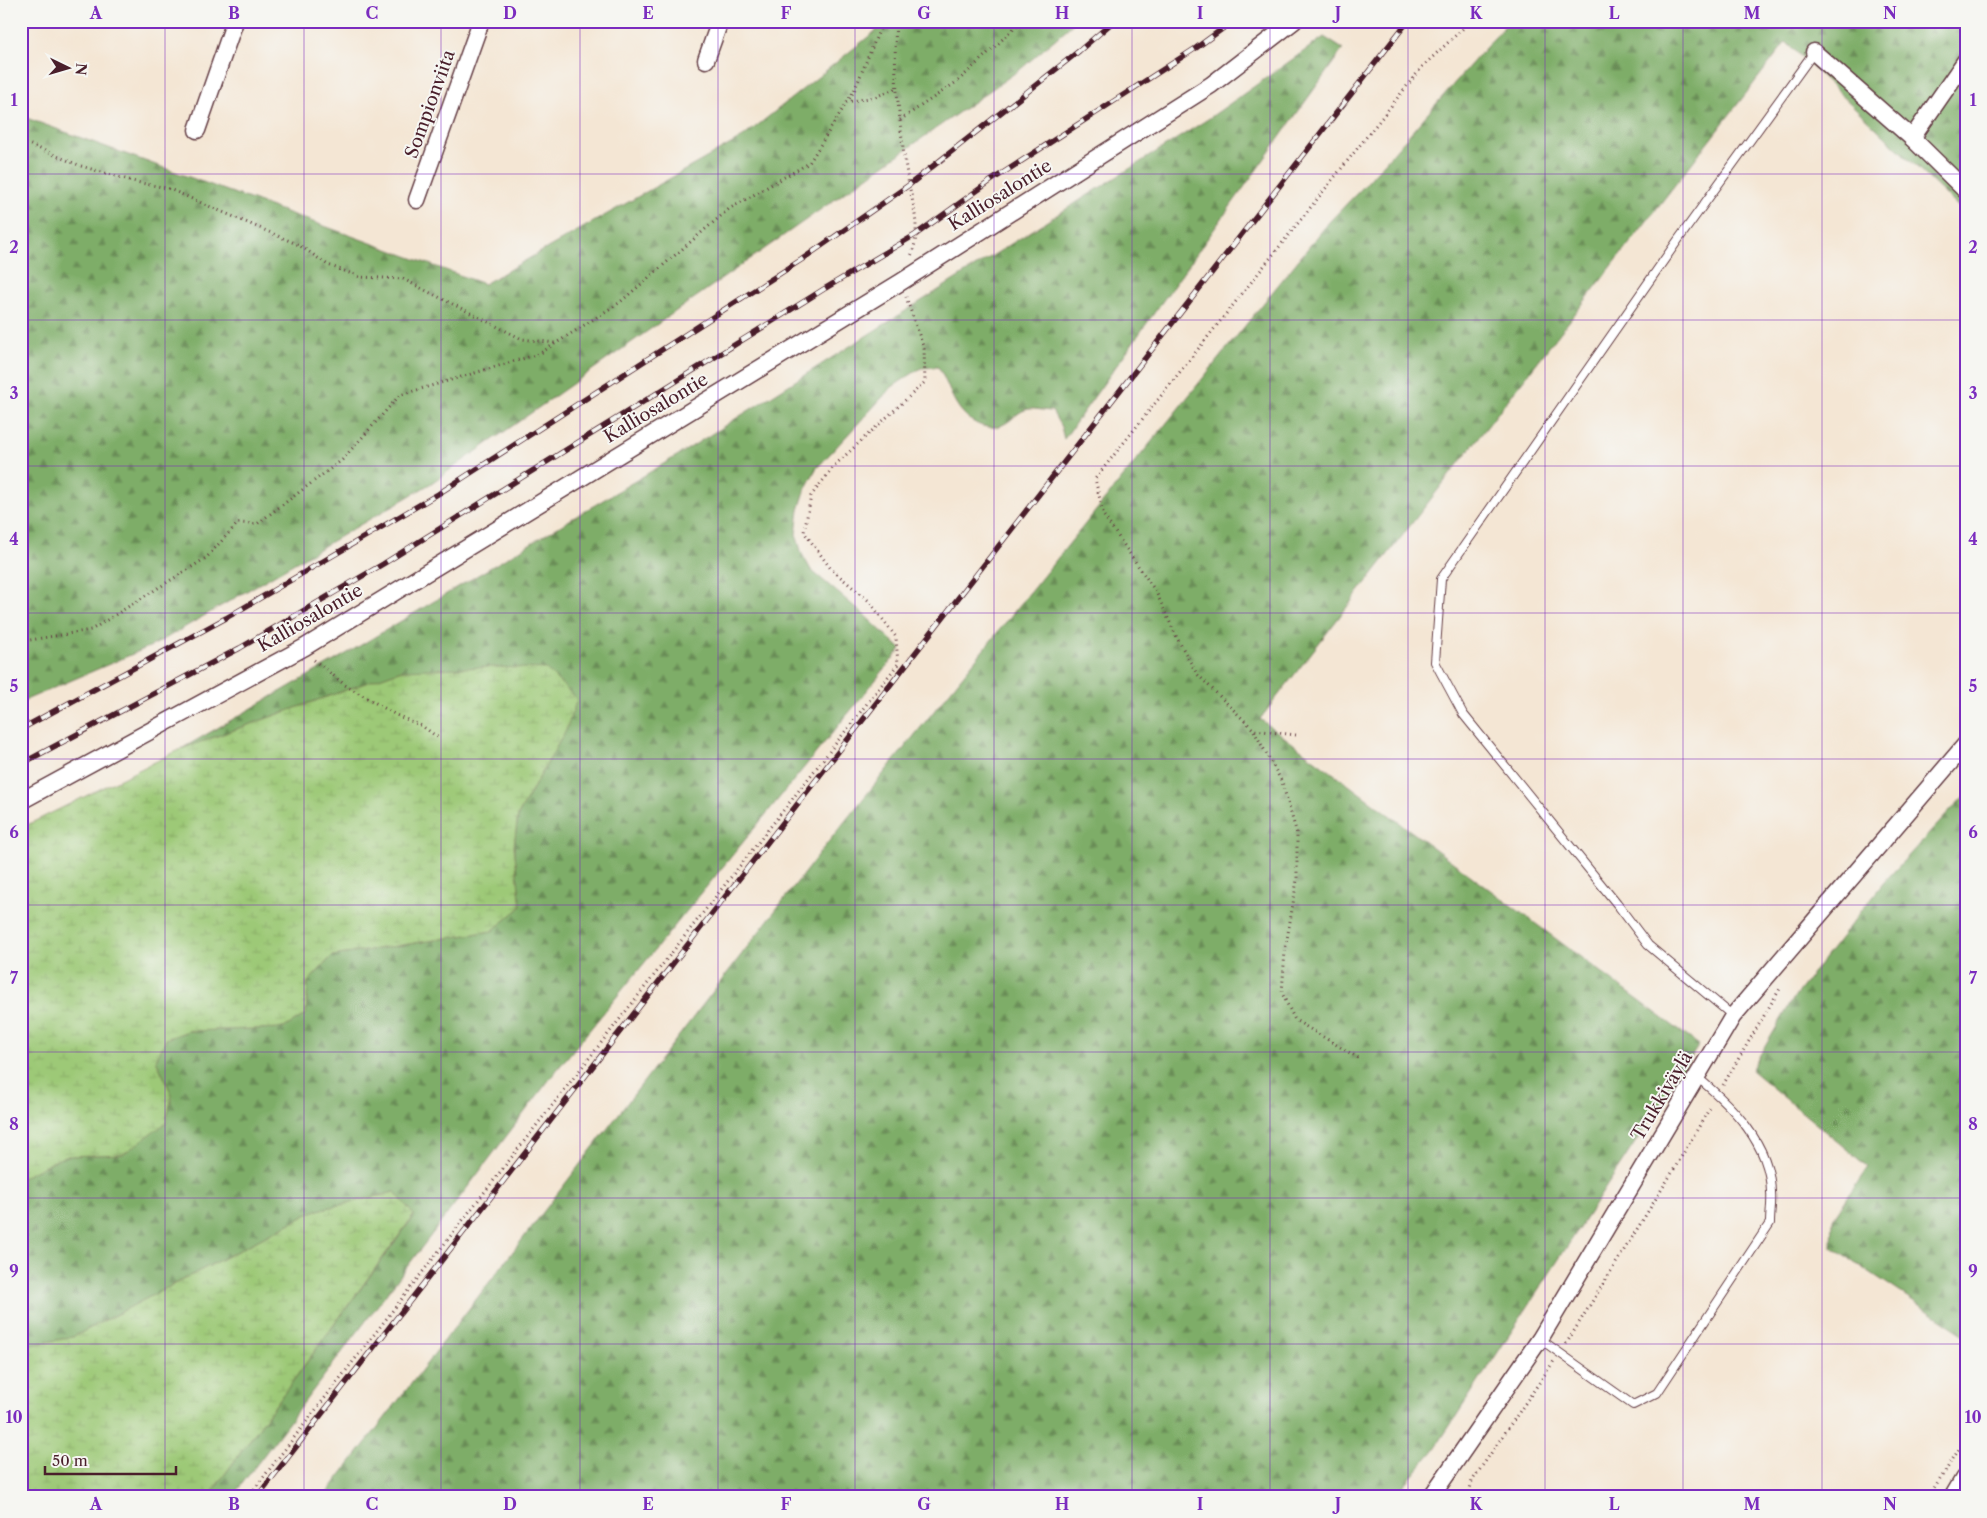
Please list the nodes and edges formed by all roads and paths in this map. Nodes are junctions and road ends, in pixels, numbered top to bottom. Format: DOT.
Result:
graph roads {
  1 [pos="236,21"];
  2 [pos="481,21"];
  3 [pos="720,21"];
  4 [pos="883,21"];
  5 [pos="896,21"];
  6 [pos="1022,21"];
  7 [pos="1294,21"];
  8 [pos="1471,21"];
  9 [pos="1814,52"];
  10 [pos="706,60"];
  11 [pos="1966,60"];
  12 [pos="898,88"];
  13 [pos="846,102"];
  14 [pos="900,120"];
  15 [pos="197,130"];
  16 [pos="1912,138"];
  17 [pos="21,141"];
  18 [pos="1966,191"];
  19 [pos="417,200"];
  20 [pos="901,282"];
  21 [pos="556,343"];
  22 [pos="21,643"];
  23 [pos="305,646"];
  24 [pos="1254,730"];
  25 [pos="1296,735"];
  26 [pos="440,739"];
  27 [pos="1966,744"];
  28 [pos="21,801"];
  29 [pos="1784,983"];
  30 [pos="1733,1016"];
  31 [pos="1360,1059"];
  32 [pos="1697,1077"];
  33 [pos="1718,1094"];
  34 [pos="1540,1339"];
  35 [pos="1560,1352"];
  36 [pos="1966,1438"];
  37 [pos="1966,1480"];
  38 [pos="248,1497"];
  39 [pos="1431,1497"];
  40 [pos="1468,1497"];
  41 [pos="1929,1497"];
  42 [pos="1956,1497"];
  1 -- 15 [label="street"];
  2 -- 19 [label="street, Sompionviita"];
  3 -- 10 [label="street"];
  4 -- 13 [label="path"];
  5 -- 12 [label="path"];
  6 -- 14 [label="path"];
  7 -- 20 [label="street, Kalliosalontie"];
  8 -- 24 [label="path"];
  9 -- 16 [label="street"];
  9 -- 30 [label="lane"];
  11 -- 16 [label="street"];
  12 -- 13 [label="path"];
  12 -- 14 [label="path"];
  13 -- 21 [label="path"];
  14 -- 20 [label="path"];
  16 -- 18 [label="street"];
  17 -- 21 [label="path"];
  20 -- 23 [label="street, Kalliosalontie"];
  20 -- 38 [label="path"];
  21 -- 22 [label="path"];
  23 -- 26 [label="path"];
  23 -- 28 [label="street, Kalliosalontie"];
  24 -- 25 [label="path"];
  24 -- 31 [label="path"];
  27 -- 30 [label="street, Trukkiväylä"];
  29 -- 33 [label="path"];
  30 -- 32 [label="street, Trukkiväylä"];
  32 -- 33 [label="lane"];
  32 -- 34 [label="street, Trukkiväylä"];
  33 -- 35 [label="path"];
  33 -- 35 [label="lane"];
  34 -- 35 [label="lane"];
  34 -- 39 [label="street, Trukkiväylä"];
  35 -- 40 [label="path"];
  36 -- 41 [label="path"];
  37 -- 42 [label="street"];
}
